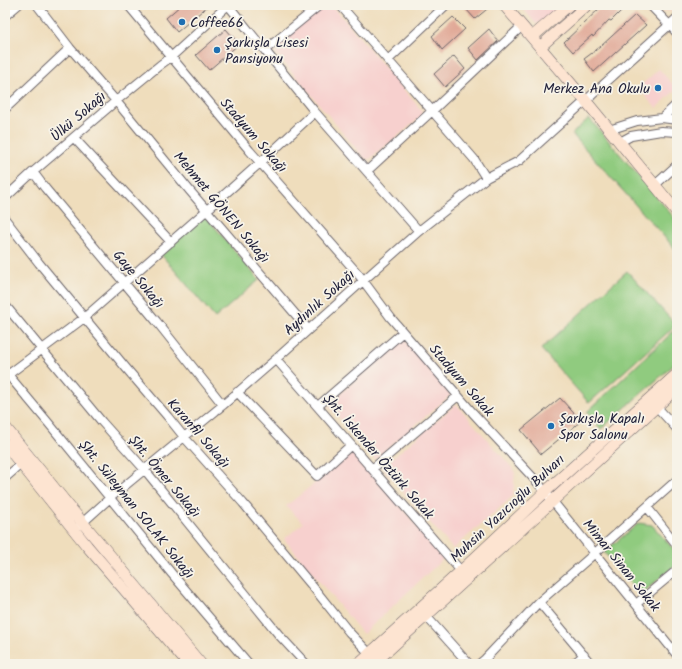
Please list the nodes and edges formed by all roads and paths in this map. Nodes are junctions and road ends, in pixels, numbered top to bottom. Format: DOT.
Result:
graph roads {
  1 [pos="18,5"];
  2 [pos="37,5"];
  3 [pos="128,5"];
  4 [pos="228,5"];
  5 [pos="320,5"];
  6 [pos="340,5"];
  7 [pos="446,5"];
  8 [pos="504,5"];
  9 [pos="569,5"];
  10 [pos="588,5"];
  11 [pos="650,5"];
  12 [pos="5,16"];
  13 [pos="677,18"];
  14 [pos="669,25"];
  15 [pos="522,26"];
  16 [pos="677,33"];
  17 [pos="532,37"];
  18 [pos="540,47"];
  19 [pos="70,48"];
  20 [pos="265,50"];
  21 [pos="171,57"];
  22 [pos="388,60"];
  23 [pos="585,100"];
  24 [pos="116,101"];
  25 [pos="677,104"];
  26 [pos="5,110"];
  27 [pos="432,111"];
  28 [pos="315,112"];
  29 [pos="662,118"];
  30 [pos="677,120"];
  31 [pos="609,130"];
  32 [pos="677,132"];
  33 [pos="74,138"];
  34 [pos="620,142"];
  35 [pos="261,162"];
  36 [pos="677,165"];
  37 [pos="367,171"];
  38 [pos="33,172"];
  39 [pos="486,178"];
  40 [pos="655,185"];
  41 [pos="5,198"];
  42 [pos="207,210"];
  43 [pos="677,212"];
  44 [pos="5,219"];
  45 [pos="419,231"];
  46 [pos="171,242"];
  47 [pos="362,281"];
  48 [pos="124,283"];
  49 [pos="5,305"];
  50 [pos="84,318"];
  51 [pos="308,329"];
  52 [pos="402,332"];
  53 [pos="42,350"];
  54 [pos="276,359"];
  55 [pos="6,374"];
  56 [pos="677,374"];
  57 [pos="677,388"];
  58 [pos="237,392"];
  59 [pos="458,396"];
  60 [pos="223,405"];
  61 [pos="318,406"];
  62 [pos="656,406"];
  63 [pos="5,427"];
  64 [pos="677,429"];
  65 [pos="184,437"];
  66 [pos="5,444"];
  67 [pos="351,445"];
  68 [pos="21,464"];
  69 [pos="372,469"];
  70 [pos="145,470"];
  71 [pos="5,478"];
  72 [pos="677,480"];
  73 [pos="545,492"];
  74 [pos="110,498"];
  75 [pos="553,501"];
  76 [pos="647,507"];
  77 [pos="79,526"];
  78 [pos="677,545"];
  79 [pos="595,554"];
  80 [pos="677,570"];
  81 [pos="461,571"];
  82 [pos="539,602"];
  83 [pos="636,604"];
  84 [pos="426,616"];
  85 [pos="584,655"];
  86 [pos="677,655"];
  87 [pos="373,660"];
  88 [pos="188,664"];
  89 [pos="201,664"];
  90 [pos="249,664"];
  91 [pos="306,664"];
  92 [pos="358,664"];
  93 [pos="469,664"];
  94 [pos="479,664"];
  95 [pos="573,664"];
  96 [pos="591,664"];
  1 -- 12 [label="street"];
  2 -- 19 [label="street, Mehmet GÖNEN Sokağı"];
  3 -- 21 [label="street, Stadyum Sokağı"];
  4 -- 20 [label="street"];
  4 -- 21 [label="street, Ülkü Sokağı"];
  5 -- 20 [label="street"];
  6 -- 22 [label="street"];
  7 -- 22 [label="street"];
  8 -- 15 [label="street"];
  9 -- 17 [label="street"];
  10 -- 18 [label="street"];
  11 -- 14 [label="street"];
  13 -- 14 [label="street, Aydınlık Sokağı"];
  14 -- 16 [label="street"];
  14 -- 23 [label="street, Aydınlık Sokağı"];
  15 -- 17 [label="street"];
  15 -- 27 [label="street"];
  17 -- 18 [label="street"];
  18 -- 23 [label="street"];
  19 -- 24 [label="street, Mehmet GÖNEN Sokağı"];
  19 -- 26 [label="street"];
  20 -- 28 [label="street"];
  21 -- 24 [label="street, Ülkü Sokağı"];
  21 -- 35 [label="street, Stadyum Sokağı"];
  22 -- 27 [label="street"];
  23 -- 31 [label="street"];
  23 -- 39 [label="street, Aydınlık Sokağı"];
  24 -- 33 [label="street, Ülkü Sokağı"];
  24 -- 42 [label="street, Mehmet GÖNEN Sokağı"];
  25 -- 29 [label="street"];
  27 -- 37 [label="street"];
  27 -- 39 [label="street"];
  28 -- 35 [label="street"];
  28 -- 37 [label="street"];
  29 -- 30 [label="street"];
  29 -- 31 [label="street"];
  31 -- 34 [label="street"];
  32 -- 34 [label="street"];
  33 -- 38 [label="street, Ülkü Sokağı"];
  33 -- 46 [label="street"];
  34 -- 40 [label="street"];
  35 -- 42 [label="street"];
  35 -- 47 [label="street, Stadyum Sokağı"];
  36 -- 40 [label="street"];
  37 -- 45 [label="street"];
  38 -- 41 [label="street, Ülkü Sokağı"];
  38 -- 48 [label="street, Gaye Sokağı"];
  39 -- 45 [label="street, Aydınlık Sokağı"];
  40 -- 43 [label="street"];
  42 -- 46 [label="street"];
  42 -- 51 [label="street, Mehmet GÖNEN Sokağı"];
  44 -- 50 [label="street, Karanfil Sokağı"];
  45 -- 47 [label="street, Aydınlık Sokağı"];
  46 -- 48 [label="street"];
  47 -- 51 [label="street, Aydınlık Sokağı"];
  47 -- 52 [label="street, Stadyum Sokak"];
  48 -- 50 [label="street"];
  48 -- 60 [label="street, Gaye Sokağı"];
  49 -- 53 [label="street, Şht. Ömer Sokağı"];
  50 -- 53 [label="street"];
  50 -- 65 [label="street, Karanfil Sokağı"];
  51 -- 54 [label="street, Aydınlık Sokağı"];
  52 -- 59 [label="street, Stadyum Sokak"];
  52 -- 61 [label="street"];
  53 -- 55 [label="street"];
  53 -- 70 [label="street, Şht. Ömer Sokağı"];
  54 -- 58 [label="street, Aydınlık Sokağı"];
  54 -- 61 [label="street, Şht. İskender Öztürk Sokak"];
  55 -- 74 [label="street, Şht. Süleyman SOLAK Sokağı"];
  56 -- 73 [label="street, Muhsin Yazıcıoğlu Bulvarı"];
  57 -- 62 [label="street, Muhsin Yazıcıoğlu Bulvarı"];
  58 -- 60 [label="street, Aydınlık Sokağı"];
  58 -- 67 [label="street"];
  59 -- 69 [label="street"];
  59 -- 73 [label="street, Stadyum Sokak"];
  60 -- 65 [label="street, Aydınlık Sokağı"];
  61 -- 67 [label="street, Şht. İskender Öztürk Sokak"];
  62 -- 64 [label="street"];
  62 -- 75 [label="street, Muhsin Yazıcıoğlu Bulvarı"];
  63 -- 77 [label="street"];
  65 -- 70 [label="street, Aydınlık Sokağı"];
  65 -- 87 [label="street, Karanfil Sokağı"];
  66 -- 68 [label="street"];
  67 -- 69 [label="street, Şht. İskender Öztürk Sokak"];
  68 -- 71 [label="street"];
  68 -- 77 [label="street"];
  69 -- 81 [label="street, Şht. İskender Öztürk Sokak"];
  70 -- 74 [label="street, Aydınlık Sokağı"];
  70 -- 91 [label="street, Şht. Ömer Sokağı"];
  72 -- 76 [label="street"];
  73 -- 75 [label="street, Mimar Sinan Sokak"];
  73 -- 81 [label="street, Muhsin Yazıcıoğlu Bulvarı"];
  74 -- 77 [label="street, Aydınlık Sokağı"];
  74 -- 90 [label="street, Şht. Süleyman SOLAK Sokağı"];
  75 -- 79 [label="street, Mimar Sinan Sokak"];
  75 -- 84 [label="street, Muhsin Yazıcıoğlu Bulvarı"];
  76 -- 78 [label="street"];
  76 -- 79 [label="street"];
  77 -- 88 [label="street"];
  77 -- 89 [label="street"];
  79 -- 82 [label="street"];
  79 -- 83 [label="street, Mimar Sinan Sokak"];
  80 -- 83 [label="street"];
  81 -- 87 [label="street, Muhsin Yazıcıoğlu Bulvarı"];
  82 -- 85 [label="street"];
  82 -- 94 [label="street"];
  83 -- 86 [label="street, Mimar Sinan Sokak"];
  84 -- 87 [label="street, Muhsin Yazıcıoğlu Bulvarı"];
  84 -- 93 [label="street"];
  85 -- 95 [label="street"];
  85 -- 96 [label="street"];
  87 -- 92 [label="street, Muhsin Yazıcıoğlu Bulvarı"];
}
